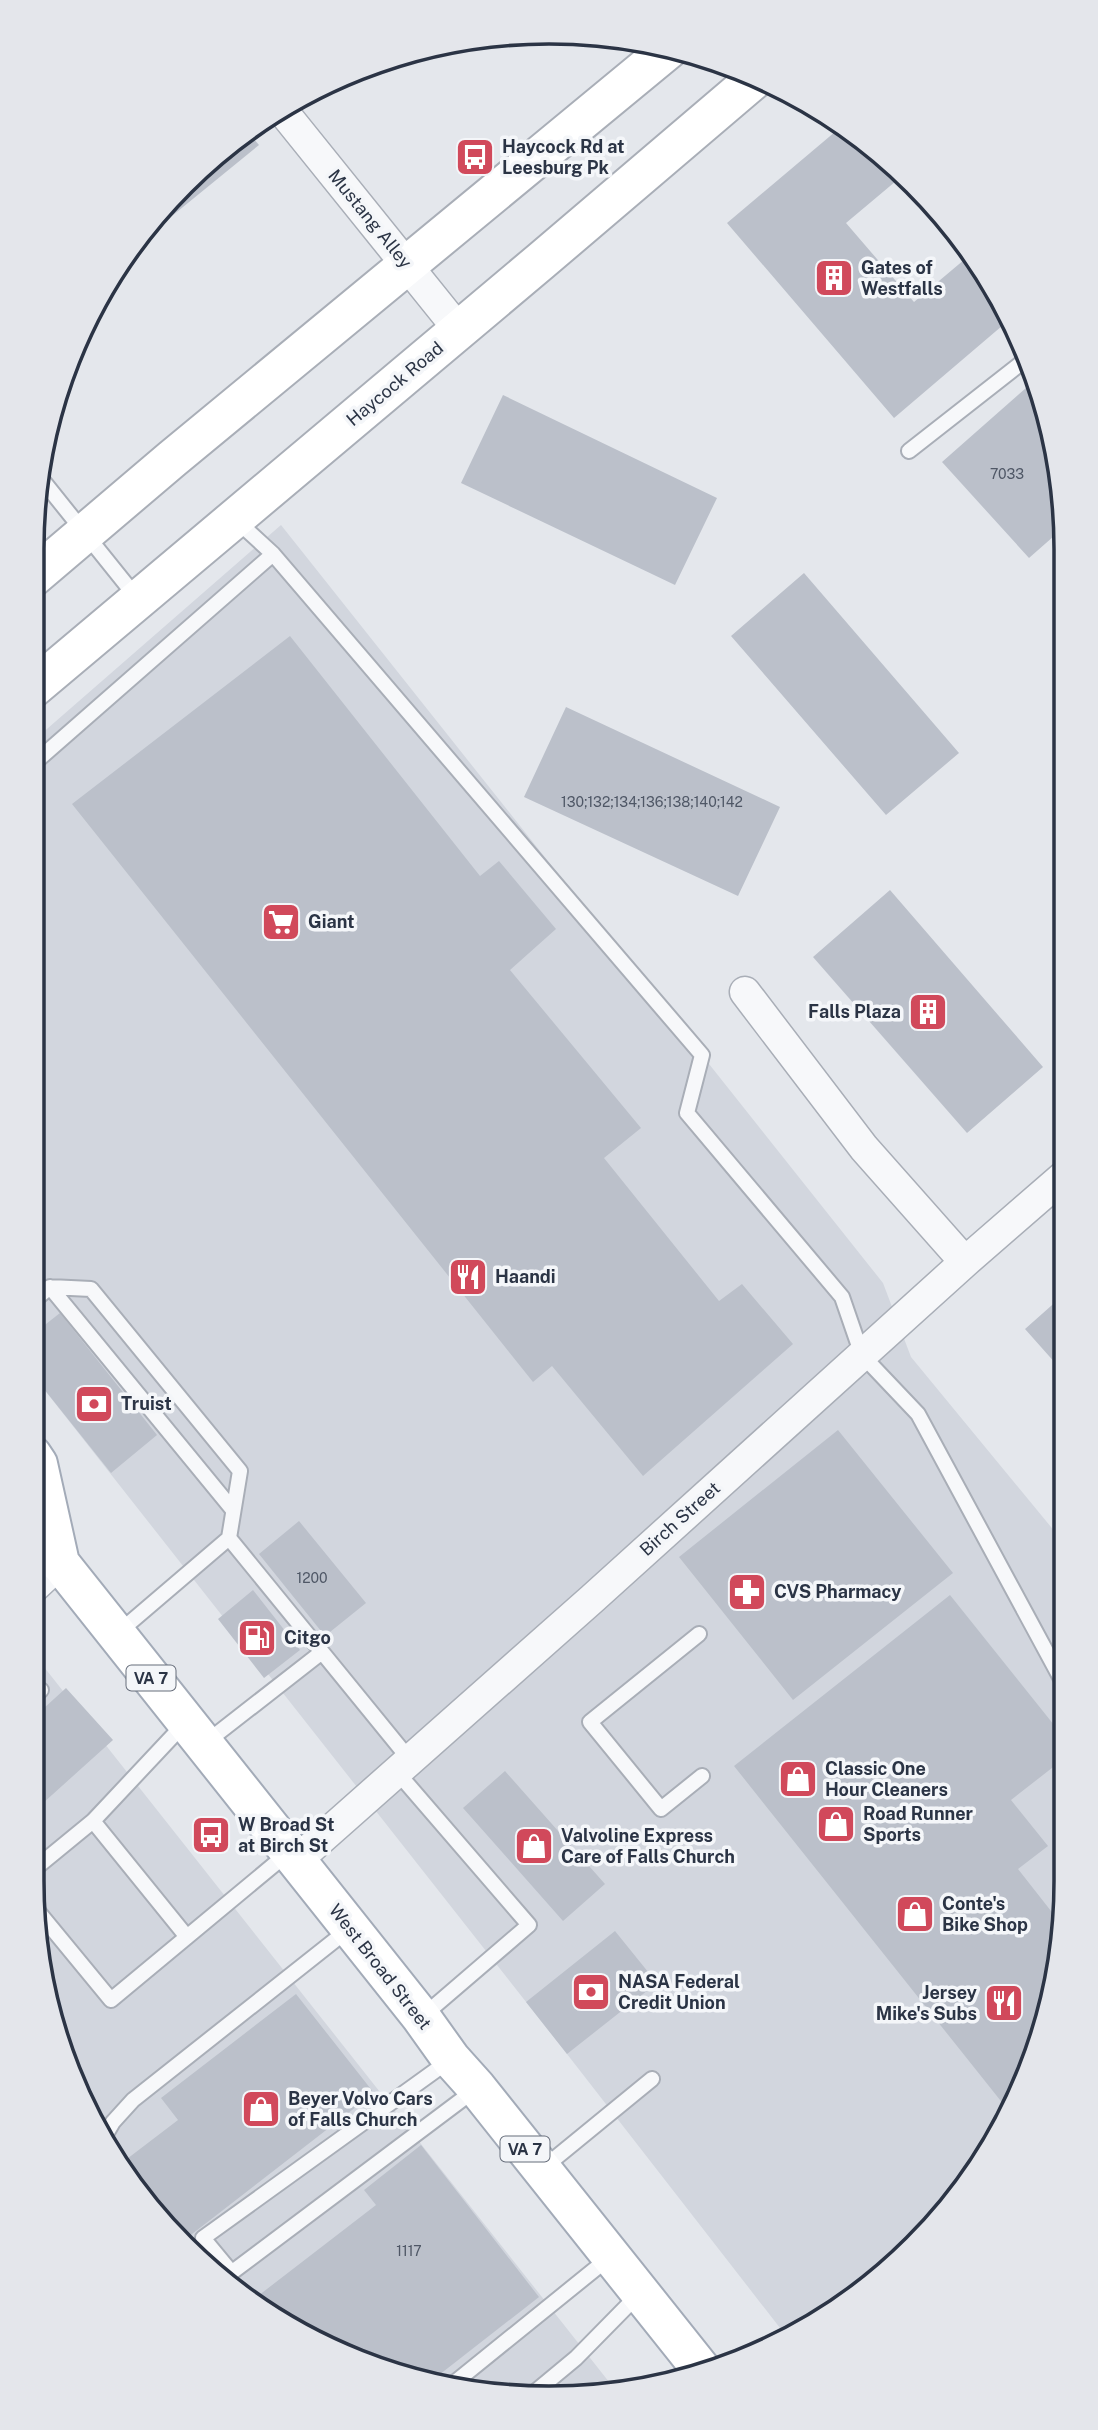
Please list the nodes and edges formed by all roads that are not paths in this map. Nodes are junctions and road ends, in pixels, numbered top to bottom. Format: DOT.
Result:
graph roads {
  1 [pos="659,56"];
  2 [pos="748,85"];
  3 [pos="288,116"];
  4 [pos="406,265"];
  5 [pos="459,330"];
  6 [pos="1019,365"];
  7 [pos="909,451"];
  8 [pos="48,487"];
  9 [pos="234,518"];
  10 [pos="84,533"];
  11 [pos="273,554"];
  12 [pos="44,568"];
  13 [pos="138,600"];
  14 [pos="44,679"];
  15 [pos="44,754"];
  16 [pos="745,992"];
  17 [pos="1054,1185"];
  18 [pos="965,1262"];
  19 [pos="50,1287"];
  20 [pos="44,1292"];
  21 [pos="862,1355"];
  22 [pos="233,1510"];
  23 [pos="44,1532"];
  24 [pos="229,1538"];
  25 [pos="46,1554"];
  26 [pos="699,1634"];
  27 [pos="117,1635"];
  28 [pos="322,1652"];
  29 [pos="1054,1666"];
  30 [pos="195,1733"];
  31 [pos="403,1766"];
  32 [pos="702,1776"];
  33 [pos="93,1821"];
  34 [pos="292,1857"];
  35 [pos="44,1861"];
  36 [pos="46,1921"];
  37 [pos="350,1928"];
  38 [pos="187,1937"];
  39 [pos="421,2017"];
  40 [pos="451,2059"];
  41 [pos="652,2079"];
  42 [pos="477,2088"];
  43 [pos="109,2129"];
  44 [pos="541,2169"];
  45 [pos="611,2256"];
  46 [pos="224,2268"];
  47 [pos="231,2274"];
  48 [pos="640,2293"];
  49 [pos="697,2364"];
  50 [pos="460,2378"];
  51 [pos="542,2386"];
  1 -- 4 [label="main road"];
  2 -- 5 [label="main road, Haycock Road"];
  3 -- 4 [label="street, Mustang Alley"];
  4 -- 5 [label="street, Mustang Alley"];
  4 -- 10 [label="main road"];
  5 -- 9 [label="main road, Haycock Road"];
  6 -- 7 [label="lane"];
  8 -- 10 [label="lane"];
  9 -- 11 [label="lane"];
  9 -- 13 [label="main road, Haycock Road"];
  10 -- 12 [label="main road"];
  10 -- 13 [label="lane"];
  11 -- 15 [label="lane"];
  11 -- 21 [label="lane"];
  13 -- 14 [label="main road, Haycock Road"];
  16 -- 18 [label="street"];
  17 -- 18 [label="street, Birch Street"];
  18 -- 21 [label="street, Birch Street"];
  19 -- 20 [label="lane"];
  19 -- 22 [label="lane"];
  19 -- 22 [label="lane"];
  21 -- 29 [label="lane"];
  21 -- 31 [label="street, Birch Street"];
  22 -- 24 [label="lane"];
  23 -- 25 [label="main road, West Broad Street / VA 7"];
  24 -- 27 [label="lane"];
  24 -- 28 [label="lane"];
  25 -- 27 [label="main road, West Broad Street / VA 7"];
  26 -- 32 [label="lane"];
  27 -- 30 [label="main road, West Broad Street / VA 7"];
  28 -- 30 [label="lane"];
  28 -- 31 [label="lane"];
  30 -- 33 [label="lane"];
  30 -- 34 [label="main road, West Broad Street / VA 7"];
  31 -- 34 [label="street, Birch Street"];
  31 -- 39 [label="lane"];
  33 -- 35 [label="lane"];
  33 -- 38 [label="lane"];
  34 -- 37 [label="main road, West Broad Street / VA 7"];
  34 -- 38 [label="lane"];
  36 -- 38 [label="lane"];
  37 -- 39 [label="main road, West Broad Street / VA 7"];
  37 -- 43 [label="lane"];
  39 -- 40 [label="main road, West Broad Street / VA 7"];
  40 -- 42 [label="main road, West Broad Street / VA 7"];
  40 -- 46 [label="lane"];
  41 -- 44 [label="lane"];
  42 -- 44 [label="main road, West Broad Street / VA 7"];
  42 -- 47 [label="lane"];
  44 -- 45 [label="main road, West Broad Street / VA 7"];
  45 -- 48 [label="main road, West Broad Street / VA 7"];
  45 -- 50 [label="lane"];
  48 -- 49 [label="main road, West Broad Street / VA 7"];
  48 -- 51 [label="lane"];
}
